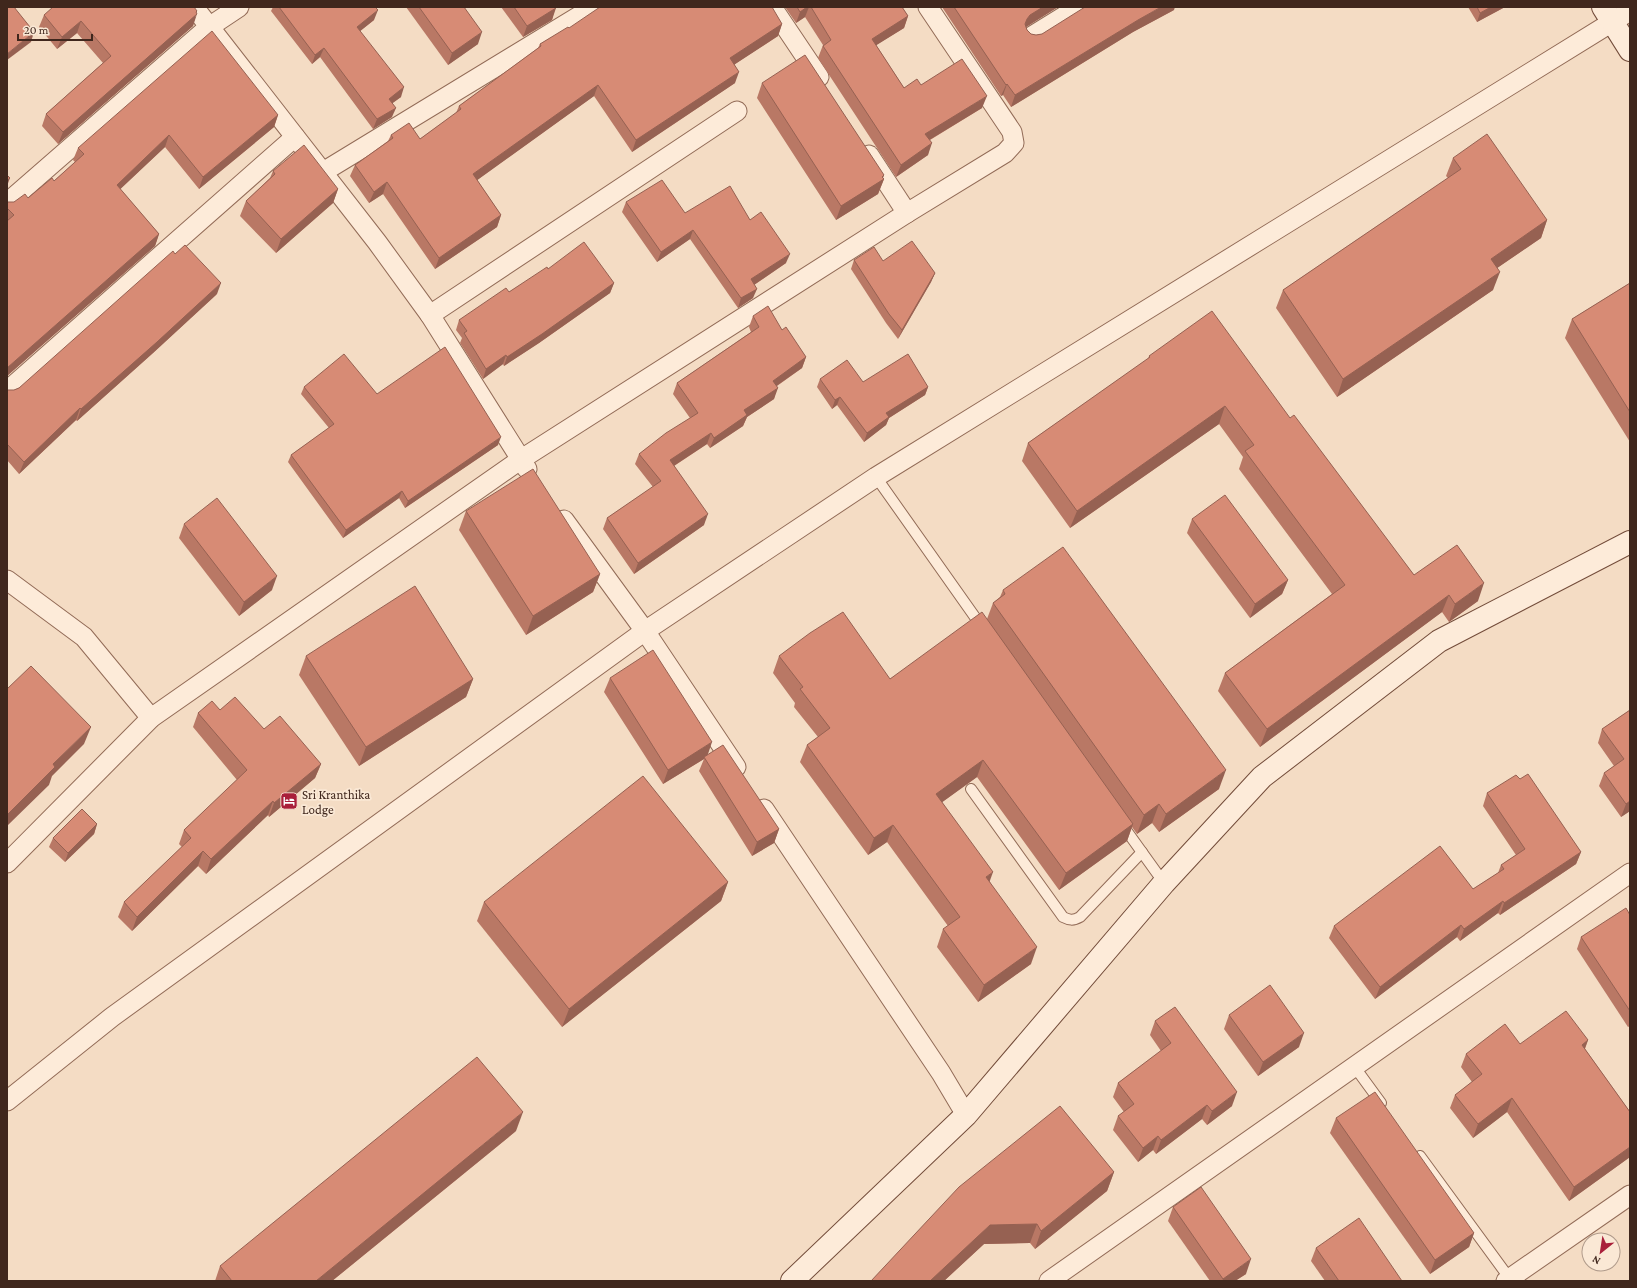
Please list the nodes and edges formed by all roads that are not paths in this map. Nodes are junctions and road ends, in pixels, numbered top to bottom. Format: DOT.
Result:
graph roads {
  1 [pos="194,7"];
  2 [pos="239,7"];
  3 [pos="594,7"];
  4 [pos="772,7"];
  5 [pos="928,7"];
  6 [pos="1079,7"];
  7 [pos="1630,10"];
  8 [pos="1608,15"];
  9 [pos="209,27"];
  10 [pos="1032,36"];
  11 [pos="1630,50"];
  12 [pos="830,94"];
  13 [pos="737,111"];
  14 [pos="295,137"];
  15 [pos="860,140"];
  16 [pos="323,172"];
  17 [pos="7,203"];
  18 [pos="907,213"];
  19 [pos="430,315"];
  20 [pos="7,391"];
  21 [pos="520,460"];
  22 [pos="876,477"];
  23 [pos="538,485"];
  24 [pos="552,504"];
  25 [pos="1630,542"];
  26 [pos="7,580"];
  27 [pos="645,631"];
  28 [pos="987,634"];
  29 [pos="150,718"];
  30 [pos="971,789"];
  31 [pos="1115,814"];
  32 [pos="1142,852"];
  33 [pos="7,863"];
  34 [pos="1630,873"];
  35 [pos="1164,883"];
  36 [pos="1354,1066"];
  37 [pos="7,1102"];
  38 [pos="1387,1111"];
  39 [pos="966,1114"];
  40 [pos="1415,1150"];
  41 [pos="1630,1196"];
  42 [pos="1508,1280"];
  43 [pos="792,1281"];
  44 [pos="1049,1281"];
  1 -- 9 [label="street"];
  2 -- 9 [label="street"];
  3 -- 16 [label="street"];
  4 -- 12 [label="street"];
  5 -- 18 [label="street"];
  6 -- 10 [label="street"];
  7 -- 8 [label="street"];
  8 -- 11 [label="street"];
  8 -- 22 [label="street"];
  9 -- 14 [label="street"];
  9 -- 17 [label="street"];
  13 -- 19 [label="street"];
  14 -- 16 [label="street"];
  14 -- 20 [label="street"];
  15 -- 18 [label="street"];
  16 -- 19 [label="street"];
  18 -- 21 [label="street"];
  19 -- 21 [label="street"];
  21 -- 23 [label="street"];
  21 -- 29 [label="street"];
  22 -- 27 [label="street"];
  22 -- 28 [label="lane"];
  24 -- 27 [label="street"];
  25 -- 35 [label="street"];
  26 -- 29 [label="street"];
  27 -- 37 [label="street"];
  27 -- 39 [label="street"];
  29 -- 33 [label="street"];
  30 -- 32 [label="lane"];
  31 -- 32 [label="lane"];
  32 -- 35 [label="lane"];
  34 -- 36 [label="street"];
  35 -- 39 [label="street"];
  36 -- 38 [label="lane"];
  36 -- 44 [label="street"];
  39 -- 43 [label="street"];
  40 -- 42 [label="lane"];
  41 -- 42 [label="street"];
}
